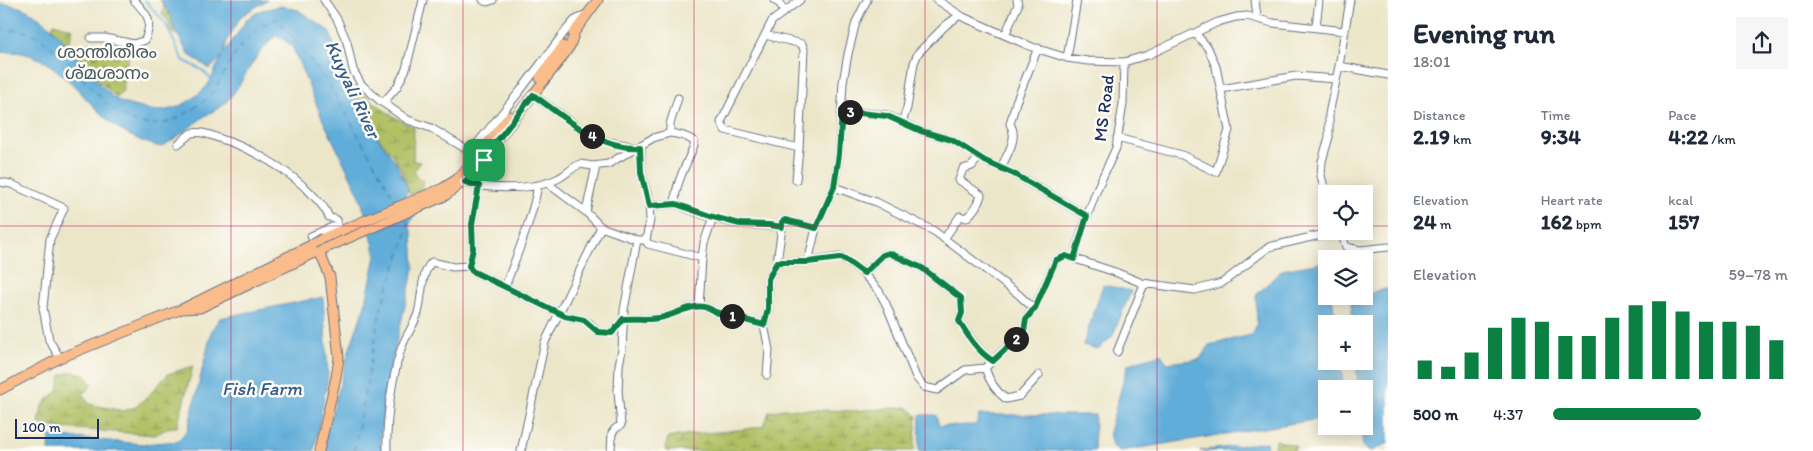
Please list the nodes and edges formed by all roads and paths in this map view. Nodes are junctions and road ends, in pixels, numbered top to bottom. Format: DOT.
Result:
graph roads {
  1 [pos="134,0"];
  2 [pos="324,0"];
  3 [pos="423,0"];
  4 [pos="482,0"];
  5 [pos="493,0"];
  6 [pos="598,0"];
  7 [pos="774,0"];
  8 [pos="800,0"];
  9 [pos="867,0"];
  10 [pos="937,0"];
  11 [pos="1017,0"];
  12 [pos="1077,0"];
  13 [pos="1255,0"];
  14 [pos="1319,0"];
  15 [pos="1350,0"];
  16 [pos="590,12"];
  17 [pos="784,12"];
  18 [pos="960,15"];
  19 [pos="1257,18"];
  20 [pos="1316,27"];
  21 [pos="575,30"];
  22 [pos="1345,31"];
  23 [pos="1195,33"];
  24 [pos="765,35"];
  25 [pos="1005,35"];
  26 [pos="91,38"];
  27 [pos="1038,48"];
  28 [pos="1067,58"];
  29 [pos="1124,62"];
  30 [pos="1339,66"];
  31 [pos="1388,75"];
  32 [pos="1336,79"];
  33 [pos="1221,89"];
  34 [pos="533,95"];
  35 [pos="678,98"];
  36 [pos="383,104"];
  37 [pos="842,111"];
  38 [pos="902,122"];
  39 [pos="670,133"];
  40 [pos="1117,138"];
  41 [pos="178,144"];
  42 [pos="638,147"];
  43 [pos="799,148"];
  44 [pos="471,151"];
  45 [pos="979,157"];
  46 [pos="484,160"];
  47 [pos="596,166"];
  48 [pos="1000,168"];
  49 [pos="796,180"];
  50 [pos="0,182"];
  51 [pos="465,182"];
  52 [pos="547,183"];
  53 [pos="538,185"];
  54 [pos="1323,185"];
  55 [pos="479,186"];
  56 [pos="834,187"];
  57 [pos="676,204"];
  58 [pos="649,206"];
  59 [pos="586,212"];
  60 [pos="1087,216"];
  61 [pos="713,217"];
  62 [pos="601,227"];
  63 [pos="782,227"];
  64 [pos="816,228"];
  65 [pos="1318,235"];
  66 [pos="944,239"];
  67 [pos="636,240"];
  68 [pos="646,240"];
  69 [pos="1344,240"];
  70 [pos="316,247"];
  71 [pos="1388,247"];
  72 [pos="702,258"];
  73 [pos="1074,259"];
  74 [pos="777,262"];
  75 [pos="808,262"];
  76 [pos="469,266"];
  77 [pos="864,273"];
  78 [pos="1144,284"];
  79 [pos="505,287"];
  80 [pos="699,307"];
  81 [pos="1034,309"];
  82 [pos="559,314"];
  83 [pos="623,319"];
  84 [pos="764,325"];
  85 [pos="1117,352"];
  86 [pos="60,358"];
  87 [pos="993,361"];
  88 [pos="985,368"];
  89 [pos="767,375"];
  90 [pos="1039,375"];
  91 [pos="0,390"];
  92 [pos="318,451"];
  93 [pos="387,451"];
  94 [pos="521,451"];
  95 [pos="611,451"];
  1 -- 26 [label="street"];
  2 -- 36 [label="street"];
  3 -- 36 [label="street"];
  4 -- 5 [label="street"];
  6 -- 16 [label="main road"];
  7 -- 17 [label="street"];
  8 -- 17 [label="street"];
  9 -- 37 [label="street"];
  10 -- 18 [label="street, MS Road"];
  11 -- 25 [label="street"];
  12 -- 28 [label="street"];
  13 -- 19 [label="street"];
  14 -- 20 [label="street"];
  15 -- 22 [label="street"];
  16 -- 21 [label="main road"];
  16 -- 44 [label="street"];
  17 -- 24 [label="street"];
  18 -- 25 [label="street, MS Road"];
  18 -- 38 [label="street"];
  19 -- 20 [label="street"];
  19 -- 23 [label="street"];
  20 -- 22 [label="street"];
  21 -- 34 [label="main road"];
  21 -- 70 [label="main road, bridge"];
  22 -- 30 [label="street"];
  23 -- 29 [label="street"];
  23 -- 33 [label="street"];
  24 -- 43 [label="street"];
  24 -- 43 [label="street"];
  25 -- 27 [label="street, MS Road"];
  27 -- 28 [label="street, MS Road"];
  27 -- 48 [label="street"];
  28 -- 29 [label="street, MS Road"];
  29 -- 40 [label="street, MS Road"];
  30 -- 31 [label="street"];
  30 -- 32 [label="street"];
  32 -- 33 [label="street"];
  32 -- 54 [label="street"];
  33 -- 40 [label="street"];
  34 -- 42 [label="street"];
  34 -- 46 [label="main road"];
  35 -- 39 [label="street"];
  36 -- 44 [label="street"];
  37 -- 38 [label="street"];
  37 -- 56 [label="street"];
  38 -- 45 [label="street"];
  39 -- 42 [label="street"];
  39 -- 57 [label="street"];
  40 -- 60 [label="street, MS Road"];
  41 -- 70 [label="street"];
  42 -- 47 [label="street"];
  42 -- 58 [label="street"];
  43 -- 49 [label="street"];
  44 -- 46 [label="street"];
  45 -- 48 [label="street"];
  45 -- 66 [label="street"];
  46 -- 51 [label="main road"];
  47 -- 52 [label="street"];
  47 -- 59 [label="street"];
  48 -- 60 [label="street"];
  50 -- 86 [label="street"];
  51 -- 55 [label="street"];
  51 -- 70 [label="main road"];
  52 -- 53 [label="street"];
  52 -- 59 [label="street"];
  53 -- 55 [label="street"];
  53 -- 79 [label="street"];
  55 -- 76 [label="street"];
  56 -- 64 [label="street"];
  56 -- 66 [label="street"];
  57 -- 58 [label="street"];
  57 -- 61 [label="street"];
  58 -- 68 [label="street"];
  59 -- 62 [label="street"];
  60 -- 73 [label="street, MS Road"];
  61 -- 63 [label="street"];
  61 -- 72 [label="street"];
  62 -- 67 [label="street"];
  62 -- 82 [label="street"];
  63 -- 64 [label="street"];
  63 -- 74 [label="street"];
  64 -- 75 [label="street"];
  65 -- 78 [label="street"];
  66 -- 81 [label="street"];
  67 -- 68 [label="street"];
  67 -- 83 [label="street"];
  68 -- 72 [label="street"];
  69 -- 71 [label="street"];
  70 -- 86 [label="main road"];
  70 -- 92 [label="main road"];
  72 -- 80 [label="street"];
  73 -- 78 [label="street"];
  73 -- 81 [label="street"];
  74 -- 75 [label="street"];
  74 -- 84 [label="street"];
  75 -- 77 [label="street"];
  76 -- 79 [label="street"];
  76 -- 93 [label="street"];
  77 -- 87 [label="street"];
  77 -- 88 [label="street"];
  78 -- 85 [label="street"];
  79 -- 82 [label="street"];
  80 -- 83 [label="street"];
  80 -- 84 [label="street"];
  81 -- 87 [label="street"];
  82 -- 83 [label="street"];
  82 -- 94 [label="street"];
  83 -- 95 [label="street"];
  84 -- 89 [label="street"];
  86 -- 91 [label="main road"];
  87 -- 88 [label="street"];
  88 -- 90 [label="street"];
}
